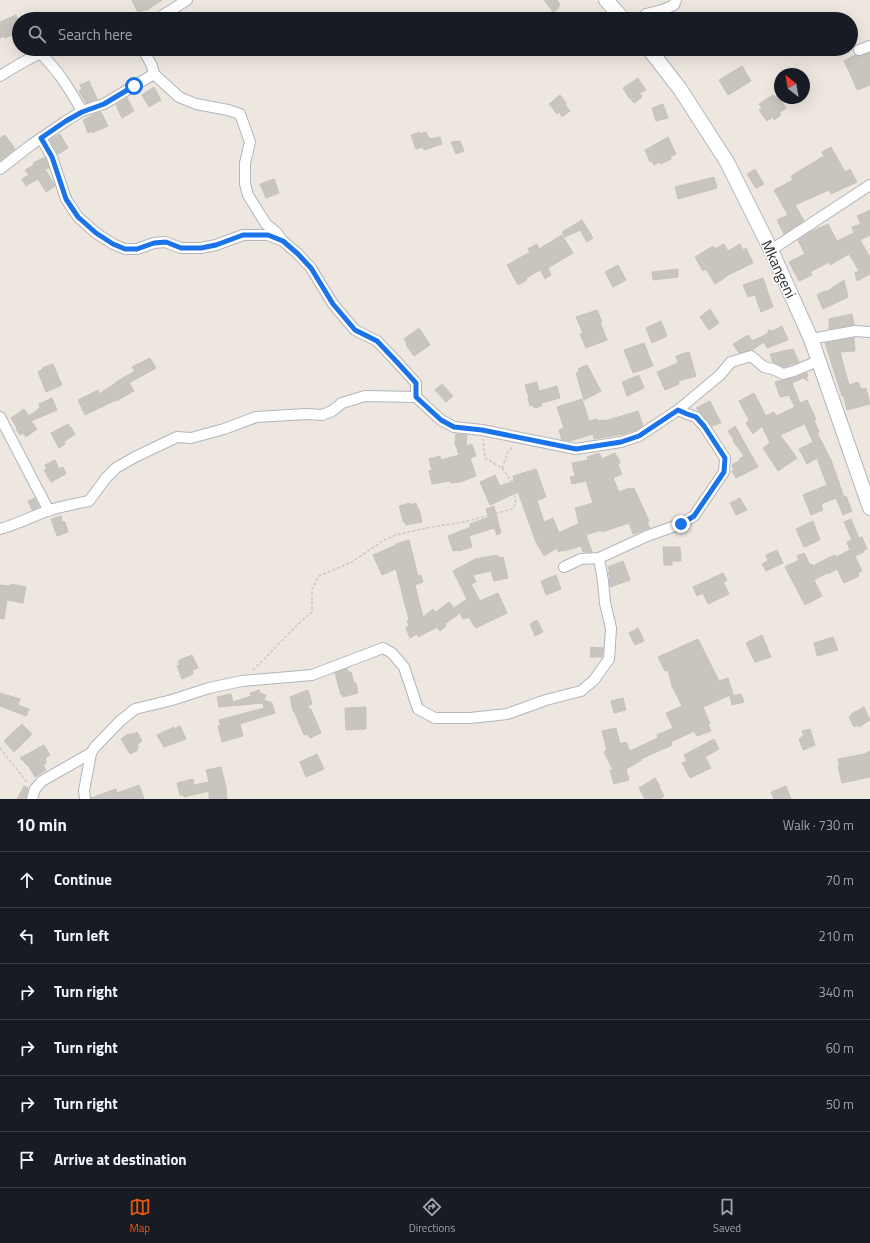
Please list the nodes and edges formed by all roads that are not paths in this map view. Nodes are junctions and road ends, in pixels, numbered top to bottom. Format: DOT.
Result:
graph roads {
  1 [pos="187,0"];
  2 [pos="606,0"];
  3 [pos="676,0"];
  4 [pos="168,12"];
  5 [pos="617,12"];
  6 [pos="654,12"];
  7 [pos="870,46"];
  8 [pos="859,50"];
  9 [pos="34,56"];
  10 [pos="43,56"];
  11 [pos="147,56"];
  12 [pos="654,56"];
  13 [pos="154,74"];
  14 [pos="0,76"];
  15 [pos="82,112"];
  16 [pos="41,138"];
  17 [pos="0,169"];
  18 [pos="870,185"];
  19 [pos="283,241"];
  20 [pos="771,250"];
  21 [pos="870,332"];
  22 [pos="811,339"];
  23 [pos="818,361"];
  24 [pos="416,397"];
  25 [pos="678,410"];
  26 [pos="0,417"];
  27 [pos="870,508"];
  28 [pos="49,511"];
  29 [pos="0,530"];
  30 [pos="599,558"];
  31 [pos="564,567"];
  32 [pos="91,753"];
  33 [pos="32,799"];
  34 [pos="85,799"];
  1 -- 4 [label="street"];
  2 -- 5 [label="street"];
  3 -- 6 [label="street"];
  7 -- 8 [label="street"];
  9 -- 14 [label="street"];
  10 -- 15 [label="street"];
  11 -- 13 [label="street"];
  12 -- 20 [label="street, Mkangeni"];
  13 -- 15 [label="street"];
  13 -- 19 [label="street"];
  15 -- 16 [label="street"];
  16 -- 17 [label="street"];
  16 -- 19 [label="street"];
  18 -- 20 [label="street"];
  19 -- 24 [label="street"];
  20 -- 22 [label="street, Mkangeni"];
  21 -- 22 [label="street"];
  22 -- 23 [label="street, Mkangeni"];
  23 -- 25 [label="street"];
  23 -- 27 [label="street, Mkangeni"];
  24 -- 25 [label="street"];
  24 -- 28 [label="street"];
  25 -- 30 [label="street"];
  26 -- 28 [label="street"];
  28 -- 29 [label="street"];
  30 -- 31 [label="street"];
  30 -- 32 [label="street"];
  32 -- 33 [label="street"];
  32 -- 34 [label="street"];
}
